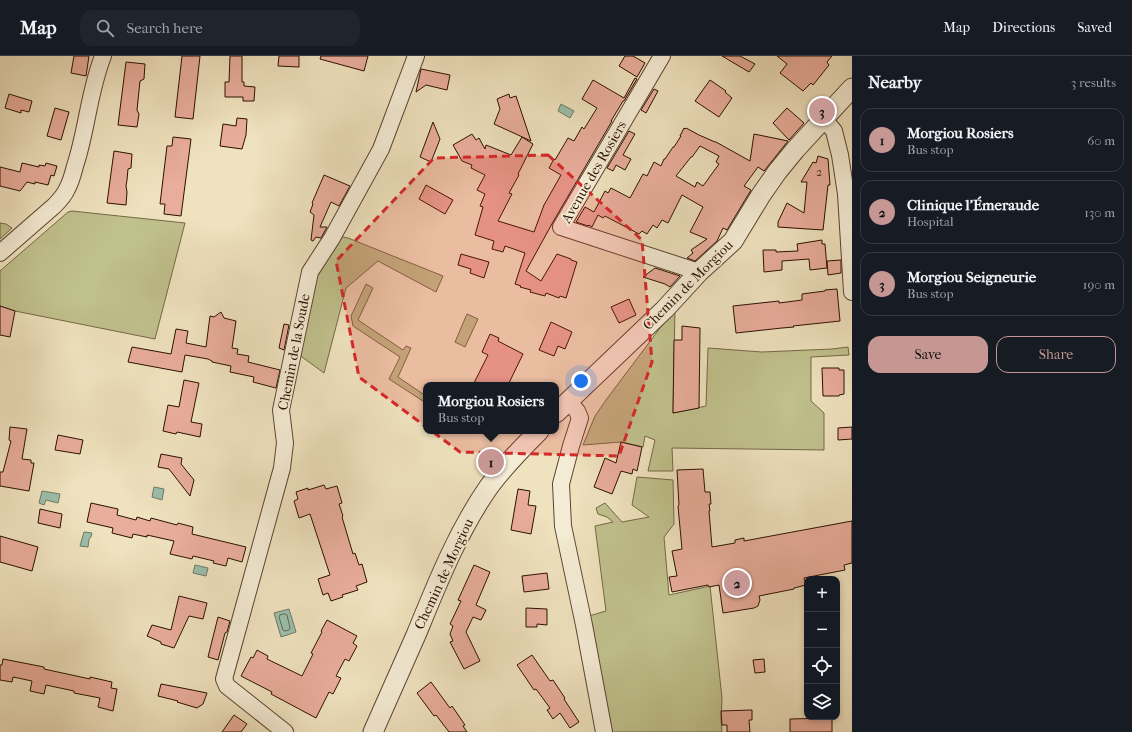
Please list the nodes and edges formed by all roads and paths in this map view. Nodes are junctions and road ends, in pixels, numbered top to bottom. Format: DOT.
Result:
graph roads {
  1 [pos="103,56"];
  2 [pos="416,56"];
  3 [pos="662,56"];
  4 [pos="852,88"];
  5 [pos="824,119"];
  6 [pos="0,253"];
  7 [pos="699,272"];
  8 [pos="852,284"];
  9 [pos="562,407"];
  10 [pos="536,434"];
  11 [pos="285,732"];
  12 [pos="373,732"];
  13 [pos="604,732"];
  1 -- 6 [label="street"];
  2 -- 11 [label="street, Chemin de la Soude"];
  3 -- 7 [label="street, Avenue des Rosiers"];
  4 -- 5 [label="street, Chemin de Morgiou"];
  5 -- 7 [label="street, Chemin de Morgiou"];
  5 -- 8 [label="street"];
  7 -- 9 [label="street, Chemin de Morgiou"];
  9 -- 13 [label="street"];
  10 -- 12 [label="street, Chemin de Morgiou"];
}
